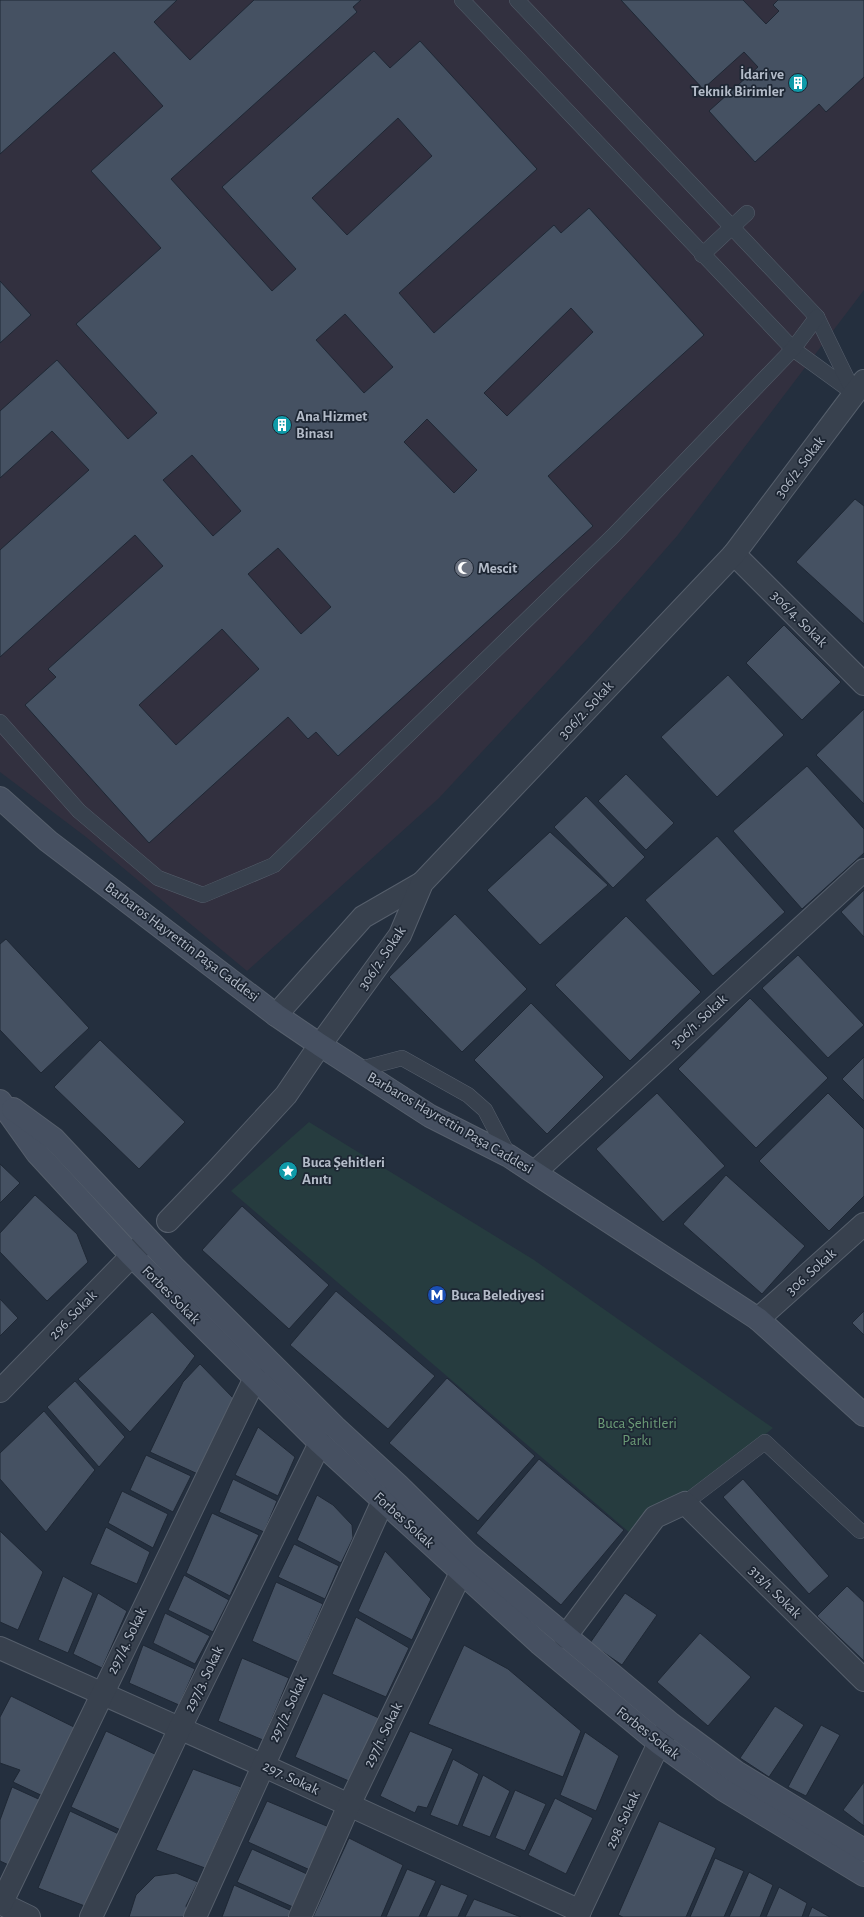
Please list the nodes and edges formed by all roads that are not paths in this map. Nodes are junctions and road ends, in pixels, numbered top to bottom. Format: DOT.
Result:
graph roads {
  1 [pos="462,0"];
  2 [pos="517,0"];
  3 [pos="747,213"];
  4 [pos="731,228"];
  5 [pos="702,255"];
  6 [pos="817,317"];
  7 [pos="793,349"];
  8 [pos="859,387"];
  9 [pos="734,554"];
  10 [pos="864,684"];
  11 [pos="0,722"];
  12 [pos="0,798"];
  13 [pos="864,870"];
  14 [pos="422,883"];
  15 [pos="276,1014"];
  16 [pos="320,1045"];
  17 [pos="357,1070"];
  18 [pos="0,1100"];
  19 [pos="509,1156"];
  20 [pos="535,1172"];
  21 [pos="168,1221"];
  22 [pos="864,1224"];
  23 [pos="147,1240"];
  24 [pos="131,1255"];
  25 [pos="758,1319"];
  26 [pos="255,1378"];
  27 [pos="0,1391"];
  28 [pos="864,1415"];
  29 [pos="320,1443"];
  30 [pos="383,1501"];
  31 [pos="685,1503"];
  32 [pos="860,1531"];
  33 [pos="465,1563"];
  34 [pos="564,1637"];
  35 [pos="0,1648"];
  36 [pos="864,1680"];
  37 [pos="101,1693"];
  38 [pos="671,1724"];
  39 [pos="180,1728"];
  40 [pos="659,1743"];
  41 [pos="262,1764"];
  42 [pos="349,1805"];
  43 [pos="864,1850"];
  44 [pos="864,1875"];
  45 [pos="0,1904"];
  46 [pos="578,1914"];
  47 [pos="29,1917"];
  48 [pos="91,1917"];
  49 [pos="195,1917"];
  50 [pos="300,1917"];
  1 -- 5 [label="lane"];
  2 -- 4 [label="lane"];
  3 -- 4 [label="lane"];
  4 -- 5 [label="lane"];
  4 -- 6 [label="lane"];
  5 -- 7 [label="lane"];
  6 -- 7 [label="lane"];
  6 -- 8 [label="lane"];
  7 -- 8 [label="lane"];
  7 -- 11 [label="lane"];
  8 -- 9 [label="street, 306/2. Sokak"];
  9 -- 10 [label="street, 306/4. Sokak"];
  9 -- 14 [label="street, 306/2. Sokak"];
  12 -- 15 [label="main road, Barbaros Hayrettin Paşa Caddesi"];
  13 -- 20 [label="street, 306/1. Sokak"];
  14 -- 15 [label="street"];
  14 -- 16 [label="street, 306/2. Sokak"];
  15 -- 16 [label="main road, Barbaros Hayrettin Paşa Caddesi"];
  16 -- 17 [label="main road, Barbaros Hayrettin Paşa Caddesi"];
  16 -- 21 [label="street, 306/2. Sokak"];
  17 -- 19 [label="main road, Barbaros Hayrettin Paşa Caddesi"];
  17 -- 19 [label="lane"];
  18 -- 23 [label="main road, Forbes Sokak"];
  18 -- 24 [label="main road, Forbes Sokak"];
  19 -- 20 [label="main road, Barbaros Hayrettin Paşa Caddesi"];
  20 -- 25 [label="main road, Barbaros Hayrettin Paşa Caddesi"];
  22 -- 25 [label="street, 306. Sokak"];
  23 -- 24 [label="street, 296. Sokak"];
  23 -- 33 [label="main road, Forbes Sokak"];
  24 -- 26 [label="main road, Forbes Sokak"];
  24 -- 27 [label="street, 296. Sokak"];
  25 -- 28 [label="main road, Barbaros Hayrettin Paşa Caddesi"];
  26 -- 29 [label="main road, Forbes Sokak"];
  26 -- 37 [label="street, 297/4. Sokak"];
  29 -- 30 [label="main road, Forbes Sokak"];
  29 -- 39 [label="street, 297/3. Sokak"];
  30 -- 33 [label="main road, Forbes Sokak"];
  30 -- 41 [label="street, 297/2. Sokak"];
  31 -- 32 [label="lane"];
  31 -- 34 [label="street"];
  31 -- 36 [label="street, 313/1. Sokak"];
  33 -- 34 [label="main road, Forbes Sokak"];
  33 -- 40 [label="main road, Forbes Sokak"];
  33 -- 42 [label="street, 297/1. Sokak"];
  34 -- 38 [label="main road, Forbes Sokak"];
  35 -- 37 [label="street, 297. Sokak"];
  37 -- 39 [label="street, 297. Sokak"];
  37 -- 45 [label="street, 297/4. Sokak"];
  38 -- 40 [label="street, 298. Sokak"];
  38 -- 43 [label="main road, Forbes Sokak"];
  39 -- 41 [label="street, 297. Sokak"];
  39 -- 48 [label="street, 297/3. Sokak"];
  40 -- 44 [label="main road, Forbes Sokak"];
  40 -- 46 [label="street, 298. Sokak"];
  41 -- 42 [label="street, 297. Sokak"];
  41 -- 49 [label="street, 297/2. Sokak"];
  42 -- 46 [label="street, 297. Sokak"];
  42 -- 50 [label="street, 297/1. Sokak"];
  45 -- 47 [label="street"];
}
